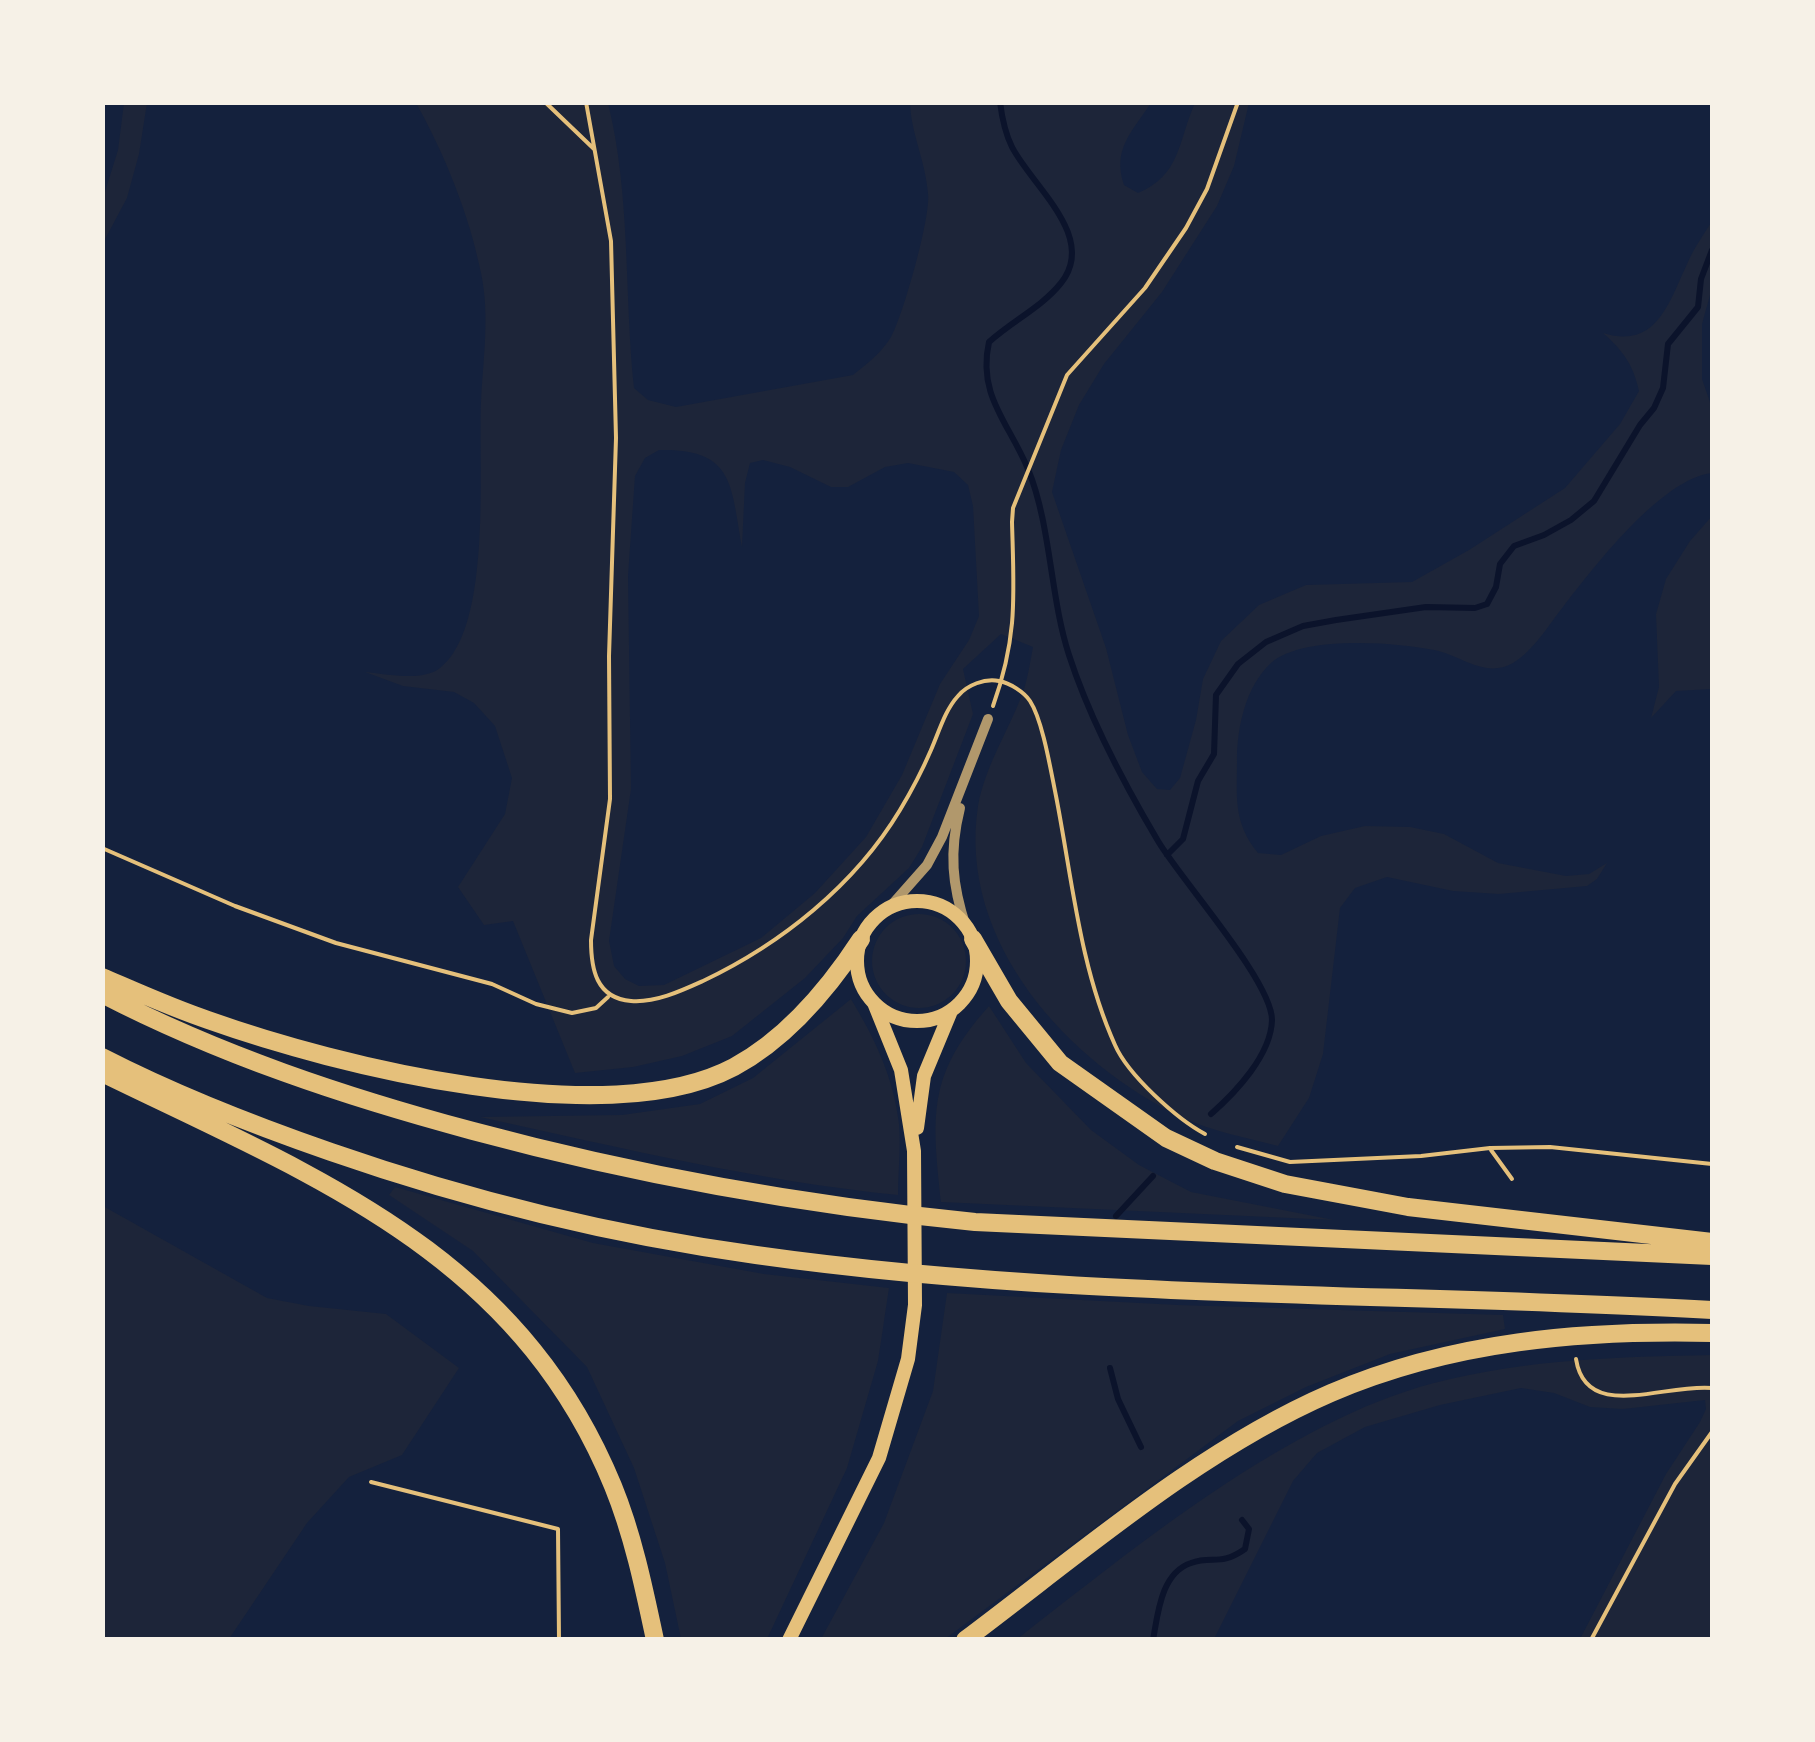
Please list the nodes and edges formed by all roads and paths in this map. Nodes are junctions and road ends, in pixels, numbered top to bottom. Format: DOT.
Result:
graph roads {
  1 [pos="545,102"];
  2 [pos="586,102"];
  3 [pos="1238,102"];
  4 [pos="594,149"];
  5 [pos="1002,681"];
  6 [pos="988,720"];
  7 [pos="970,768"];
  8 [pos="102,848"];
  9 [pos="890,908"];
  10 [pos="969,933"];
  11 [pos="861,939"];
  12 [pos="102,977"];
  13 [pos="102,994"];
  14 [pos="610,995"];
  15 [pos="874,1002"];
  16 [pos="952,1010"];
  17 [pos="102,1057"];
  18 [pos="102,1073"];
  19 [pos="1187,1124"];
  20 [pos="1221,1143"];
  21 [pos="1490,1148"];
  22 [pos="914,1152"];
  23 [pos="1712,1164"];
  24 [pos="1512,1179"];
  25 [pos="1712,1242"];
  26 [pos="1712,1256"];
  27 [pos="1712,1310"];
  28 [pos="1712,1333"];
  29 [pos="1576,1359"];
  30 [pos="1712,1388"];
  31 [pos="1712,1432"];
  32 [pos="371,1482"];
  33 [pos="559,1640"];
  34 [pos="655,1640"];
  35 [pos="789,1640"];
  36 [pos="965,1640"];
  37 [pos="1591,1640"];
  1 -- 4 [label="path"];
  2 -- 4 [label="path"];
  3 -- 5 [label="path"];
  4 -- 14 [label="path"];
  5 -- 6 [label="path"];
  5 -- 14 [label="path"];
  5 -- 19 [label="path"];
  6 -- 7 [label="street"];
  7 -- 9 [label="street"];
  7 -- 10 [label="street"];
  8 -- 14 [label="path"];
  9 -- 10 [label="main road"];
  9 -- 11 [label="main road"];
  10 -- 16 [label="main road"];
  10 -- 25 [label="highway"];
  11 -- 12 [label="highway"];
  11 -- 15 [label="main road"];
  13 -- 26 [label="highway"];
  15 -- 16 [label="main road"];
  15 -- 22 [label="main road"];
  16 -- 22 [label="main road"];
  17 -- 27 [label="highway"];
  18 -- 34 [label="highway"];
  20 -- 21 [label="path"];
  21 -- 23 [label="path"];
  21 -- 24 [label="path"];
  22 -- 35 [label="main road"];
  28 -- 36 [label="highway"];
  29 -- 30 [label="path"];
  31 -- 37 [label="path"];
  32 -- 33 [label="path"];
}
